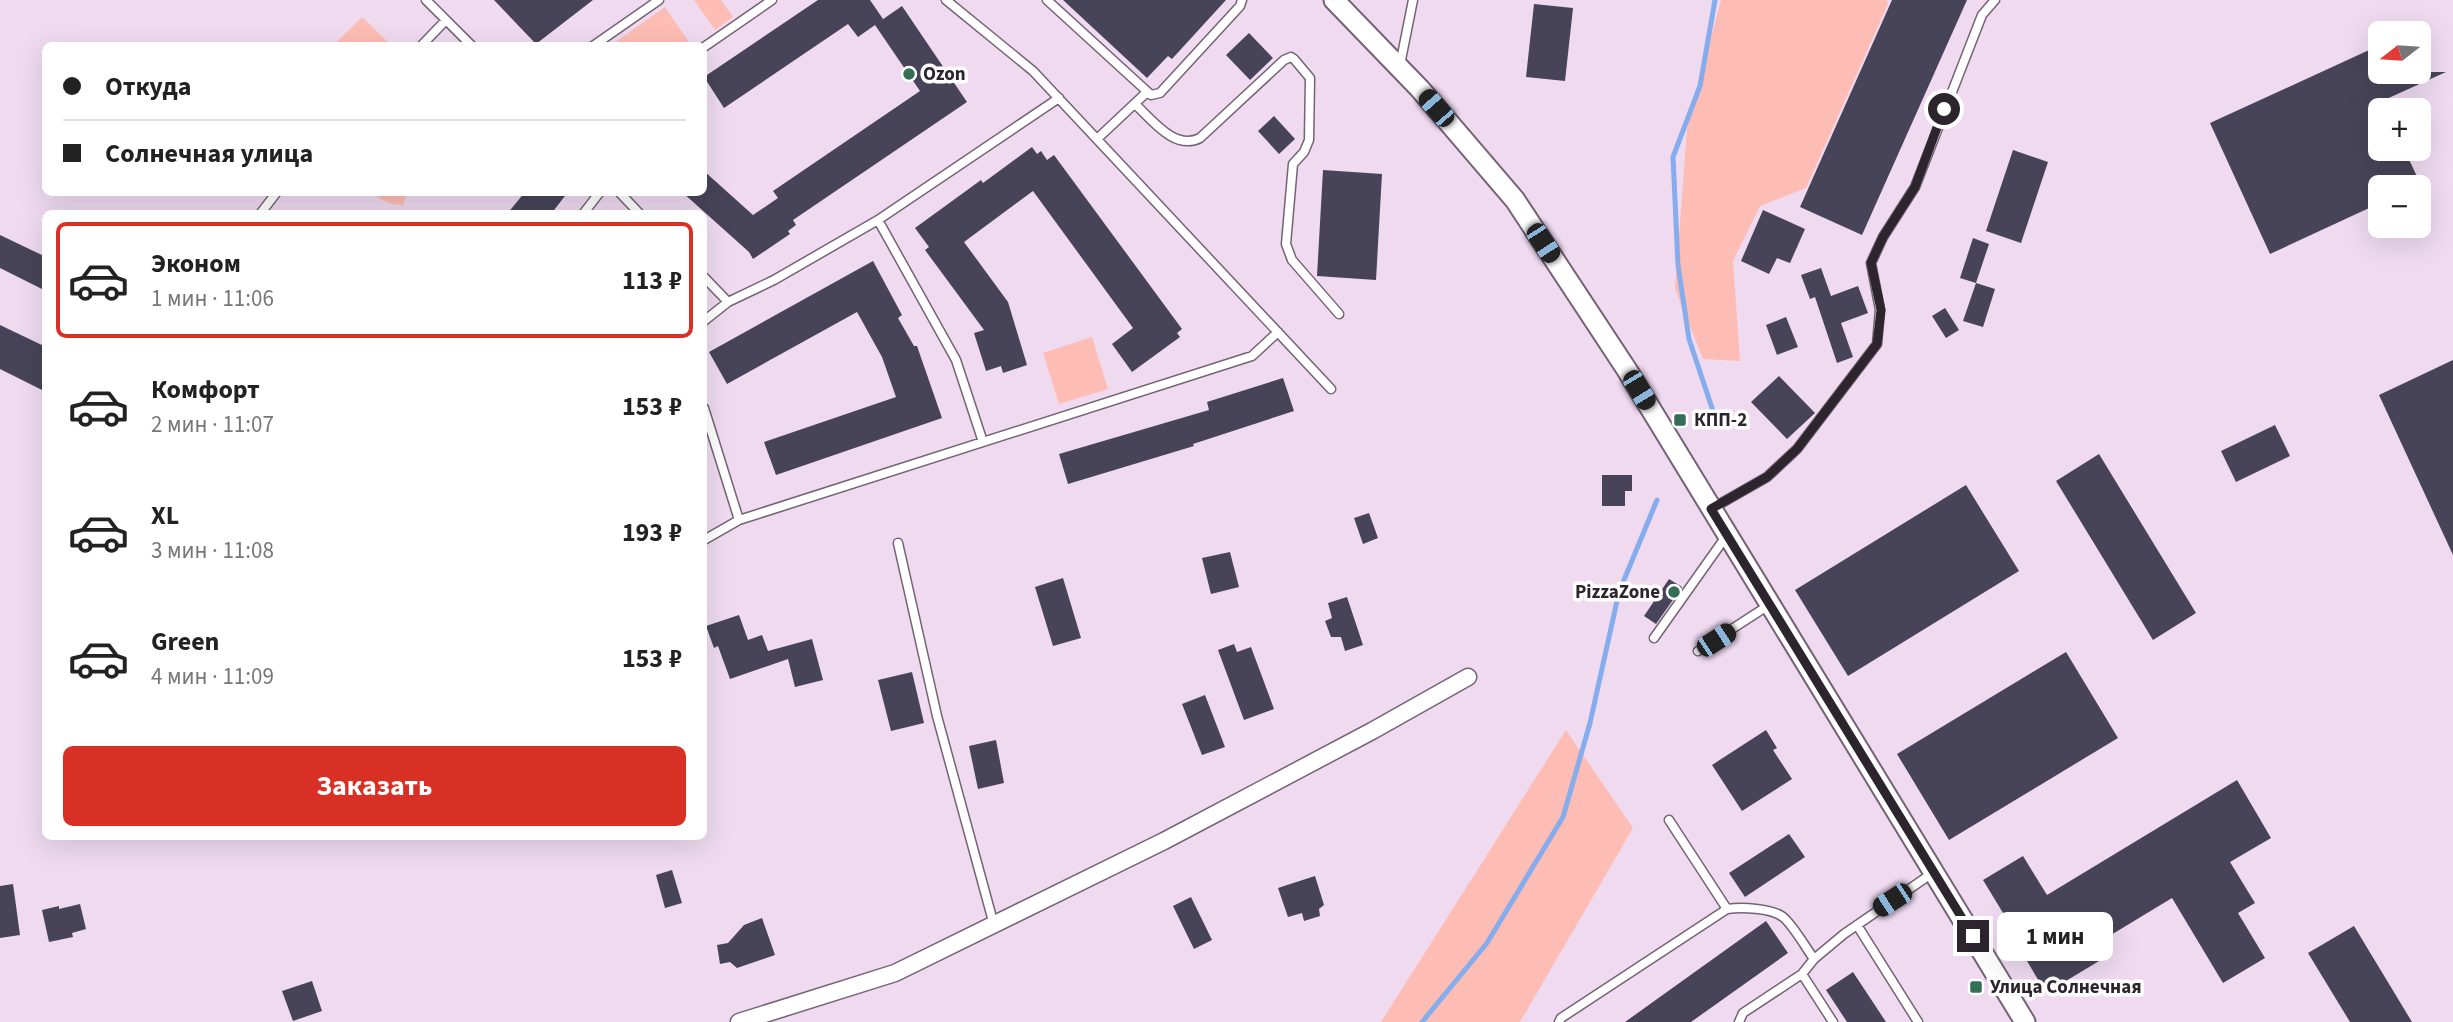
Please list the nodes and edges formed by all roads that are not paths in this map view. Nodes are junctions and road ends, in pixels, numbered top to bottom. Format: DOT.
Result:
graph roads {
  1 [pos="426,0"];
  2 [pos="659,0"];
  3 [pos="772,0"];
  4 [pos="946,0"];
  5 [pos="1047,0"];
  6 [pos="1242,0"];
  7 [pos="1334,0"];
  8 [pos="1413,0"];
  9 [pos="1995,0"];
  10 [pos="446,20"];
  11 [pos="425,42"];
  12 [pos="468,42"];
  13 [pos="599,42"];
  14 [pos="707,45"];
  15 [pos="1399,67"];
  16 [pos="1147,93"];
  17 [pos="1059,98"];
  18 [pos="1135,104"];
  19 [pos="1097,139"];
  20 [pos="274,196"];
  21 [pos="597,196"];
  22 [pos="623,196"];
  23 [pos="263,210"];
  24 [pos="586,210"];
  25 [pos="636,210"];
  26 [pos="878,220"];
  27 [pos="707,280"];
  28 [pos="728,302"];
  29 [pos="1339,314"];
  30 [pos="707,319"];
  31 [pos="1278,332"];
  32 [pos="1331,389"];
  33 [pos="707,418"];
  34 [pos="983,442"];
  35 [pos="1711,509"];
  36 [pos="739,520"];
  37 [pos="1727,535"];
  38 [pos="707,538"];
  39 [pos="898,543"];
  40 [pos="1770,604"];
  41 [pos="1654,639"];
  42 [pos="1699,651"];
  43 [pos="1468,677"];
  44 [pos="1669,820"];
  45 [pos="1934,872"];
  46 [pos="1727,908"];
  47 [pos="995,925"];
  48 [pos="1857,925"];
  49 [pos="1814,959"];
  50 [pos="1802,974"];
  51 [pos="739,1022"];
  52 [pos="1559,1022"];
  53 [pos="1739,1022"];
  54 [pos="1833,1022"];
  55 [pos="1918,1022"];
  56 [pos="2025,1022"];
  1 -- 10 [label="lane"];
  2 -- 13 [label="lane"];
  3 -- 14 [label="lane"];
  4 -- 17 [label="lane"];
  5 -- 16 [label="lane"];
  6 -- 16 [label="lane"];
  7 -- 15 [label="street"];
  8 -- 15 [label="lane"];
  9 -- 35 [label="lane"];
  10 -- 11 [label="lane"];
  10 -- 12 [label="lane"];
  15 -- 35 [label="street"];
  16 -- 18 [label="lane"];
  17 -- 19 [label="lane"];
  17 -- 26 [label="lane"];
  18 -- 19 [label="lane"];
  18 -- 29 [label="lane"];
  19 -- 31 [label="lane"];
  20 -- 23 [label="lane"];
  21 -- 24 [label="lane"];
  22 -- 25 [label="lane"];
  26 -- 28 [label="lane"];
  26 -- 34 [label="lane"];
  27 -- 28 [label="lane"];
  28 -- 30 [label="lane"];
  31 -- 32 [label="lane"];
  31 -- 34 [label="lane"];
  33 -- 36 [label="lane"];
  34 -- 36 [label="lane"];
  35 -- 37 [label="street"];
  36 -- 38 [label="lane"];
  37 -- 40 [label="street"];
  37 -- 41 [label="lane"];
  39 -- 47 [label="lane"];
  40 -- 42 [label="lane"];
  40 -- 45 [label="street"];
  43 -- 47 [label="street"];
  44 -- 46 [label="lane"];
  45 -- 48 [label="lane"];
  45 -- 56 [label="street"];
  46 -- 49 [label="lane"];
  46 -- 52 [label="lane"];
  47 -- 51 [label="street"];
  48 -- 49 [label="lane"];
  48 -- 55 [label="lane"];
  49 -- 50 [label="lane"];
  50 -- 53 [label="lane"];
  50 -- 54 [label="lane"];
}
